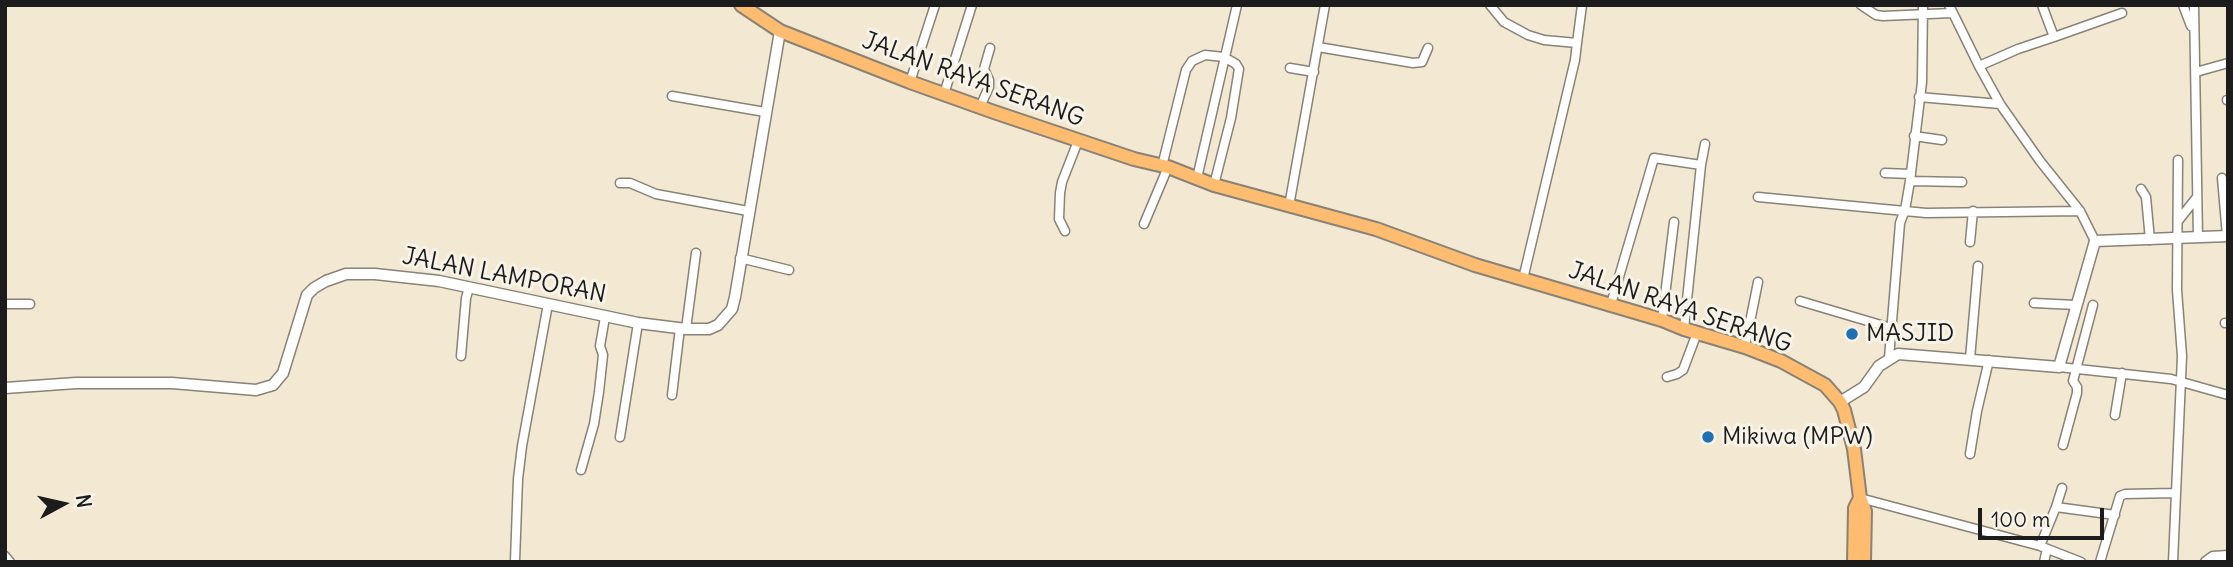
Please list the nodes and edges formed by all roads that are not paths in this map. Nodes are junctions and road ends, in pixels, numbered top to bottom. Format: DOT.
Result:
graph roads {
  1 [pos="741,5"];
  2 [pos="935,5"];
  3 [pos="972,5"];
  4 [pos="1237,5"];
  5 [pos="1325,5"];
  6 [pos="1490,5"];
  7 [pos="1582,5"];
  8 [pos="1861,5"];
  9 [pos="2042,5"];
  10 [pos="2183,5"];
  11 [pos="2194,5"];
  12 [pos="1951,9"];
  13 [pos="1923,10"];
  14 [pos="2122,13"];
  15 [pos="780,31"];
  16 [pos="2194,32"];
  17 [pos="2054,37"];
  18 [pos="1577,43"];
  19 [pos="1318,47"];
  20 [pos="990,48"];
  21 [pos="1429,48"];
  22 [pos="1224,57"];
  23 [pos="2228,63"];
  24 [pos="1979,66"];
  25 [pos="1290,68"];
  26 [pos="1314,72"];
  27 [pos="2196,72"];
  28 [pos="909,82"];
  29 [pos="944,94"];
  30 [pos="672,96"];
  31 [pos="1919,97"];
  32 [pos="2000,104"];
  33 [pos="980,107"];
  34 [pos="765,112"];
  35 [pos="1914,136"];
  36 [pos="1942,140"];
  37 [pos="1078,141"];
  38 [pos="1705,144"];
  39 [pos="2178,160"];
  40 [pos="1701,165"];
  41 [pos="1165,166"];
  42 [pos="1885,173"];
  43 [pos="1910,177"];
  44 [pos="2222,177"];
  45 [pos="1198,178"];
  46 [pos="1962,182"];
  47 [pos="620,183"];
  48 [pos="1213,185"];
  49 [pos="2141,189"];
  50 [pos="1758,197"];
  51 [pos="2197,197"];
  52 [pos="1289,206"];
  53 [pos="1905,210"];
  54 [pos="748,211"];
  55 [pos="1973,211"];
  56 [pos="2080,211"];
  57 [pos="2178,221"];
  58 [pos="1674,222"];
  59 [pos="1144,224"];
  60 [pos="1065,232"];
  61 [pos="2227,236"];
  62 [pos="2198,237"];
  63 [pos="2176,238"];
  64 [pos="2150,240"];
  65 [pos="2095,241"];
  66 [pos="1970,242"];
  67 [pos="696,253"];
  68 [pos="740,258"];
  69 [pos="1978,266"];
  70 [pos="789,270"];
  71 [pos="1523,279"];
  72 [pos="1758,282"];
  73 [pos="469,288"];
  74 [pos="1800,301"];
  75 [pos="2034,303"];
  76 [pos="5,304"];
  77 [pos="30,304"];
  78 [pos="548,304"];
  79 [pos="1611,304"];
  80 [pos="2076,305"];
  81 [pos="2093,305"];
  82 [pos="605,317"];
  83 [pos="1662,320"];
  84 [pos="638,323"];
  85 [pos="683,328"];
  86 [pos="1891,328"];
  87 [pos="1690,331"];
  88 [pos="1745,347"];
  89 [pos="461,356"];
  90 [pos="1889,358"];
  91 [pos="1970,359"];
  92 [pos="1989,360"];
  93 [pos="2059,367"];
  94 [pos="2076,368"];
  95 [pos="2122,373"];
  96 [pos="1667,377"];
  97 [pos="2181,382"];
  98 [pos="5,388"];
  99 [pos="672,395"];
  100 [pos="2228,395"];
  101 [pos="1840,402"];
  102 [pos="2115,415"];
  103 [pos="620,437"];
  104 [pos="2063,444"];
  105 [pos="1970,454"];
  106 [pos="581,470"];
  107 [pos="2062,488"];
  108 [pos="2175,493"];
  109 [pos="1860,498"];
  110 [pos="2056,507"];
  111 [pos="2115,515"];
  112 [pos="2043,547"];
  113 [pos="5,556"];
  114 [pos="2228,556"];
  115 [pos="515,561"];
  116 [pos="10,562"];
  117 [pos="1854,562"];
  118 [pos="1864,562"];
  119 [pos="2044,562"];
  120 [pos="2081,562"];
  121 [pos="2100,562"];
  122 [pos="2173,562"];
  123 [pos="2206,562"];
  1 -- 15 [label="highway, JALAN RAYA SERANG"];
  2 -- 28 [label="street"];
  3 -- 29 [label="street"];
  4 -- 22 [label="street"];
  5 -- 19 [label="street"];
  6 -- 18 [label="street"];
  7 -- 18 [label="street"];
  8 -- 13 [label="street"];
  9 -- 17 [label="street"];
  10 -- 16 [label="street"];
  11 -- 16 [label="street"];
  12 -- 13 [label="street"];
  12 -- 24 [label="street"];
  13 -- 31 [label="street"];
  14 -- 17 [label="street"];
  15 -- 28 [label="highway, JALAN RAYA SERANG"];
  15 -- 34 [label="street, JALAN LAMPORAN"];
  16 -- 27 [label="street"];
  17 -- 24 [label="street"];
  18 -- 71 [label="street"];
  19 -- 21 [label="street"];
  19 -- 26 [label="street"];
  20 -- 33 [label="street"];
  22 -- 41 [label="street"];
  22 -- 45 [label="street"];
  22 -- 48 [label="street"];
  23 -- 27 [label="street"];
  24 -- 32 [label="street"];
  25 -- 26 [label="street"];
  26 -- 52 [label="street"];
  27 -- 51 [label="street"];
  28 -- 29 [label="highway, JALAN RAYA SERANG"];
  29 -- 33 [label="highway, JALAN RAYA SERANG"];
  30 -- 34 [label="street"];
  31 -- 32 [label="street"];
  31 -- 35 [label="street"];
  32 -- 56 [label="street"];
  33 -- 37 [label="highway, JALAN RAYA SERANG"];
  34 -- 54 [label="street, JALAN LAMPORAN"];
  35 -- 36 [label="street"];
  35 -- 43 [label="street"];
  37 -- 41 [label="highway, JALAN RAYA SERANG"];
  37 -- 60 [label="street"];
  38 -- 40 [label="street"];
  39 -- 57 [label="street"];
  40 -- 79 [label="street"];
  40 -- 87 [label="street"];
  41 -- 45 [label="highway, JALAN RAYA SERANG"];
  41 -- 59 [label="street"];
  42 -- 43 [label="street"];
  43 -- 46 [label="street"];
  43 -- 53 [label="street"];
  44 -- 61 [label="street"];
  45 -- 48 [label="highway, JALAN RAYA SERANG"];
  47 -- 54 [label="street"];
  48 -- 52 [label="highway, JALAN RAYA SERANG"];
  49 -- 64 [label="street"];
  50 -- 53 [label="street"];
  51 -- 57 [label="street"];
  51 -- 62 [label="street"];
  52 -- 71 [label="highway, JALAN RAYA SERANG"];
  53 -- 55 [label="street"];
  53 -- 86 [label="street"];
  54 -- 68 [label="street, JALAN LAMPORAN"];
  55 -- 56 [label="street"];
  55 -- 66 [label="street"];
  56 -- 65 [label="street"];
  57 -- 63 [label="street"];
  58 -- 83 [label="street"];
  61 -- 62 [label="street"];
  62 -- 63 [label="street"];
  63 -- 64 [label="street"];
  63 -- 97 [label="street"];
  64 -- 65 [label="street"];
  65 -- 80 [label="street"];
  67 -- 85 [label="street"];
  68 -- 70 [label="street"];
  68 -- 85 [label="street, JALAN LAMPORAN"];
  69 -- 91 [label="street"];
  71 -- 79 [label="highway, JALAN RAYA SERANG"];
  72 -- 88 [label="street"];
  73 -- 78 [label="street, JALAN LAMPORAN"];
  73 -- 89 [label="street"];
  73 -- 98 [label="street, JALAN LAMPORAN"];
  74 -- 86 [label="street"];
  75 -- 80 [label="street"];
  76 -- 77 [label="street"];
  78 -- 82 [label="street, JALAN LAMPORAN"];
  78 -- 115 [label="street"];
  79 -- 83 [label="highway, JALAN RAYA SERANG"];
  80 -- 93 [label="street"];
  81 -- 94 [label="street"];
  82 -- 84 [label="street, JALAN LAMPORAN"];
  82 -- 106 [label="street"];
  83 -- 87 [label="highway, JALAN RAYA SERANG"];
  84 -- 85 [label="street, JALAN LAMPORAN"];
  84 -- 103 [label="street"];
  85 -- 99 [label="street"];
  86 -- 90 [label="street"];
  87 -- 88 [label="highway, JALAN RAYA SERANG"];
  87 -- 96 [label="street"];
  88 -- 101 [label="highway, JALAN RAYA SERANG"];
  90 -- 91 [label="street"];
  90 -- 101 [label="street"];
  91 -- 92 [label="street"];
  92 -- 93 [label="street"];
  92 -- 105 [label="street"];
  93 -- 94 [label="street"];
  94 -- 95 [label="street"];
  94 -- 104 [label="street"];
  95 -- 97 [label="street"];
  95 -- 102 [label="street"];
  97 -- 100 [label="street"];
  97 -- 108 [label="street"];
  101 -- 109 [label="highway, JALAN RAYA SERANG"];
  107 -- 110 [label="street"];
  108 -- 111 [label="street"];
  108 -- 122 [label="street"];
  109 -- 112 [label="street"];
  109 -- 117 [label="highway, JALAN RAYA SERANG"];
  109 -- 118 [label="highway, JALAN RAYA SERANG"];
  110 -- 111 [label="street"];
  110 -- 112 [label="street"];
  111 -- 121 [label="street"];
  112 -- 119 [label="street"];
  112 -- 120 [label="street"];
  113 -- 116 [label="street"];
  114 -- 123 [label="street"];
}
